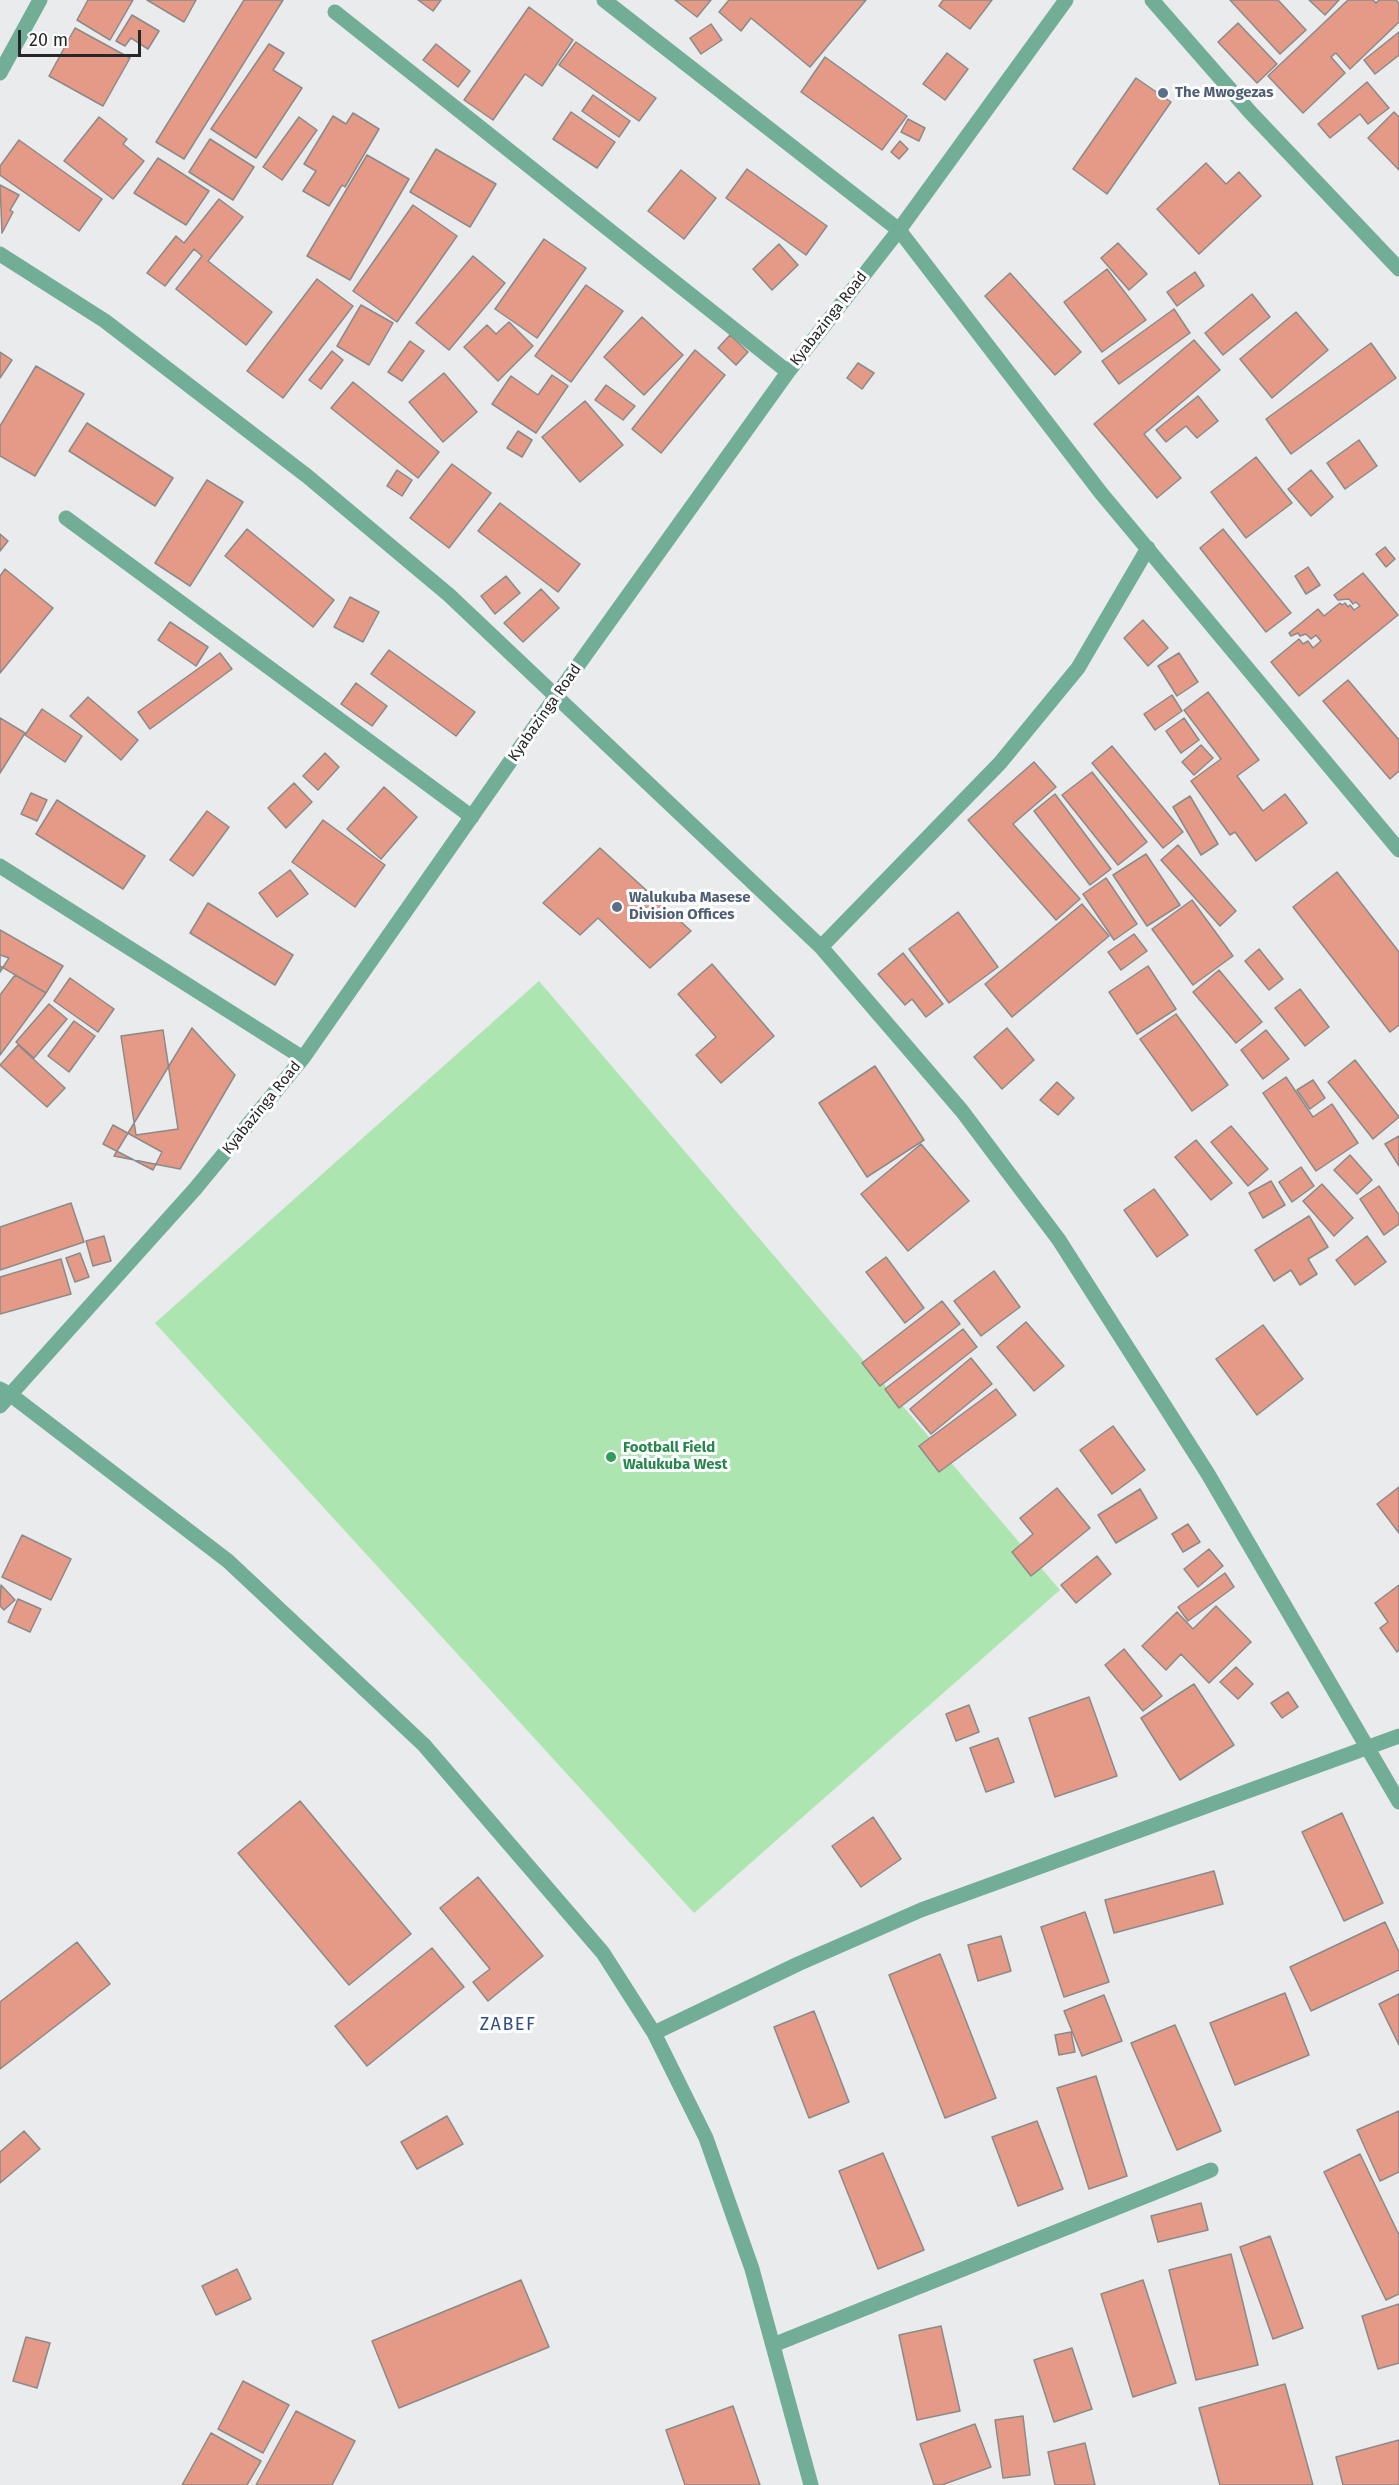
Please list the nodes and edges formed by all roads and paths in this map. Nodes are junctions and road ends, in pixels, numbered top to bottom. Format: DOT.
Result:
graph roads {
  1 [pos="40,0"];
  2 [pos="604,0"];
  3 [pos="1066,0"];
  4 [pos="1152,0"];
  5 [pos="335,12"];
  6 [pos="0,73"];
  7 [pos="899,230"];
  8 [pos="0,254"];
  9 [pos="1399,269"];
  10 [pos="788,372"];
  11 [pos="66,518"];
  12 [pos="1148,548"];
  13 [pos="556,696"];
  14 [pos="471,817"];
  15 [pos="1399,850"];
  16 [pos="0,866"];
  17 [pos="821,947"];
  18 [pos="303,1058"];
  19 [pos="4,1397"];
  20 [pos="1399,1736"];
  21 [pos="1368,1747"];
  22 [pos="1399,1802"];
  23 [pos="654,2033"];
  24 [pos="1211,2170"];
  25 [pos="773,2345"];
  26 [pos="812,2485"];
  1 -- 6 [label="street"];
  2 -- 7 [label="street"];
  3 -- 7 [label="street, Kyabazinga Road"];
  4 -- 9 [label="street"];
  5 -- 10 [label="street"];
  7 -- 10 [label="street, Kyabazinga Road"];
  7 -- 12 [label="street"];
  8 -- 13 [label="street"];
  10 -- 13 [label="street, Kyabazinga Road"];
  11 -- 14 [label="street"];
  12 -- 15 [label="street"];
  12 -- 17 [label="street"];
  13 -- 14 [label="street, Kyabazinga Road"];
  13 -- 17 [label="street"];
  14 -- 18 [label="street, Kyabazinga Road"];
  16 -- 18 [label="street"];
  17 -- 21 [label="street"];
  18 -- 19 [label="street, Kyabazinga Road"];
  19 -- 23 [label="street"];
  20 -- 21 [label="street"];
  21 -- 22 [label="street"];
  21 -- 23 [label="street"];
  23 -- 25 [label="street"];
  24 -- 25 [label="street"];
  25 -- 26 [label="street"];
}
